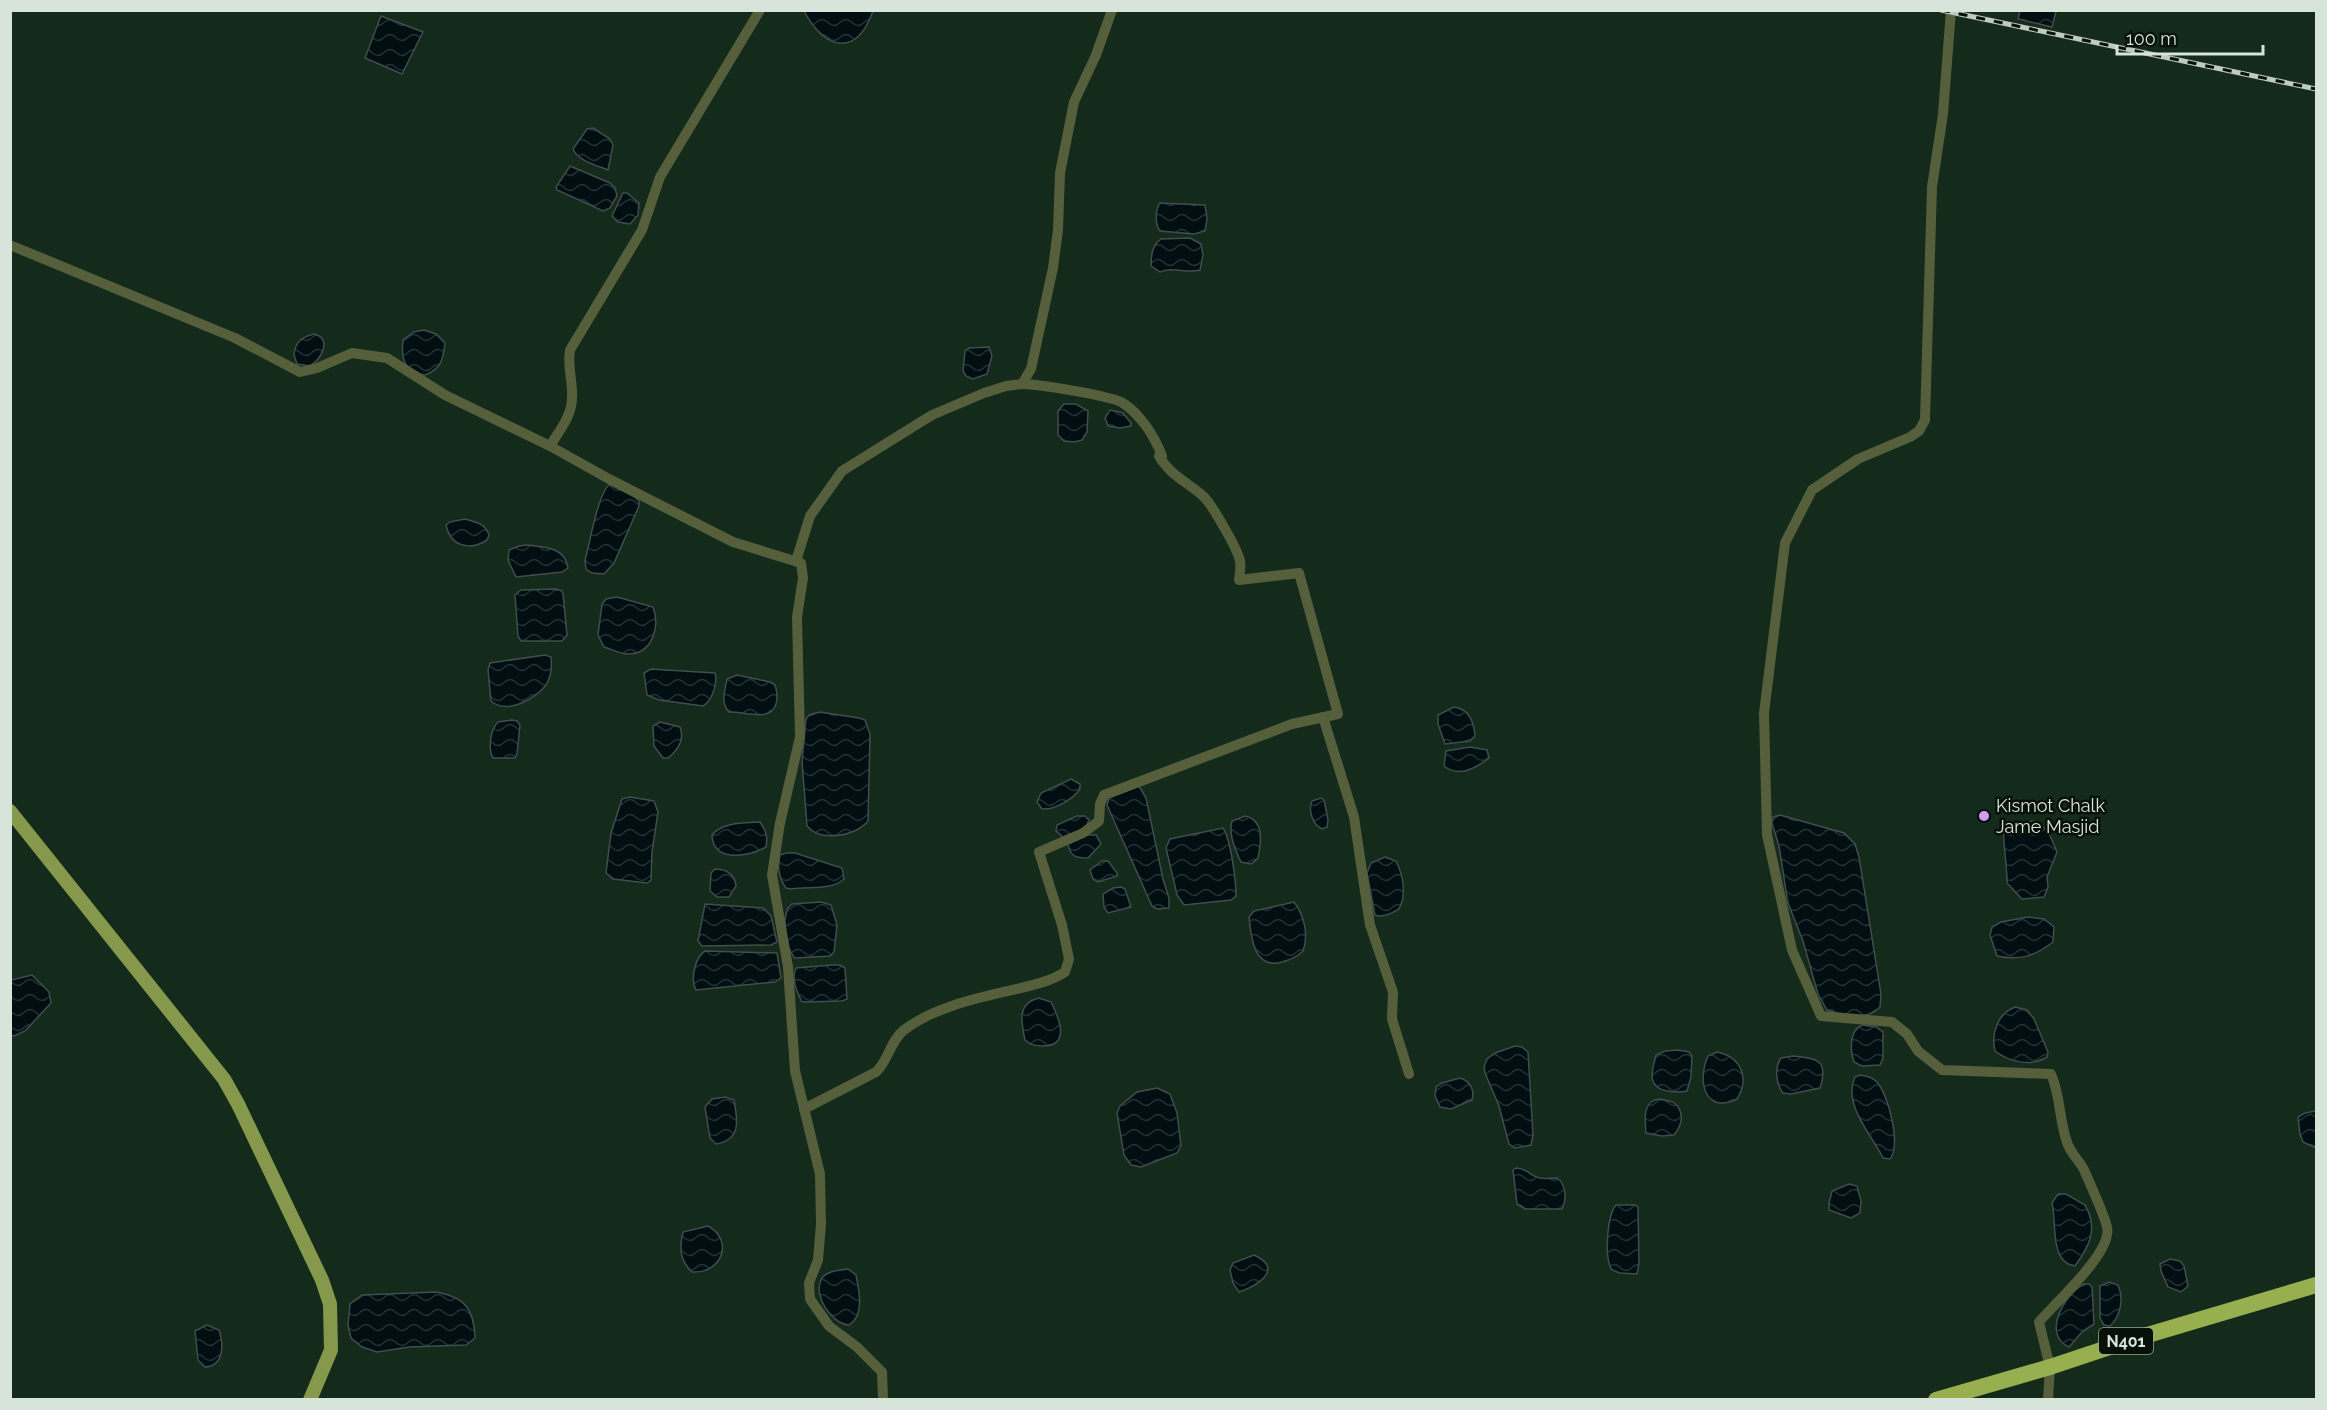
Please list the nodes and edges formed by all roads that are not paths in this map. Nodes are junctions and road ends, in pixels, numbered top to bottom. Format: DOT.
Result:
graph roads {
  1 [pos="760,10"];
  2 [pos="1112,10"];
  3 [pos="1951,10"];
  4 [pos="10,245"];
  5 [pos="1022,384"];
  6 [pos="550,446"];
  7 [pos="796,561"];
  8 [pos="1323,717"];
  9 [pos="10,812"];
  10 [pos="1409,1074"];
  11 [pos="804,1108"];
  12 [pos="2316,1285"];
  13 [pos="2050,1367"];
  14 [pos="310,1400"];
  15 [pos="883,1400"];
  16 [pos="1936,1400"];
  17 [pos="2048,1400"];
  1 -- 6 [label="street"];
  2 -- 5 [label="street"];
  3 -- 13 [label="street"];
  4 -- 6 [label="street"];
  5 -- 7 [label="street"];
  5 -- 8 [label="street"];
  6 -- 7 [label="street"];
  7 -- 11 [label="street"];
  8 -- 10 [label="street"];
  8 -- 11 [label="street"];
  9 -- 14 [label="main road"];
  11 -- 15 [label="street"];
  12 -- 13 [label="highway, N401"];
  13 -- 16 [label="highway, N401"];
  13 -- 17 [label="street"];
}
